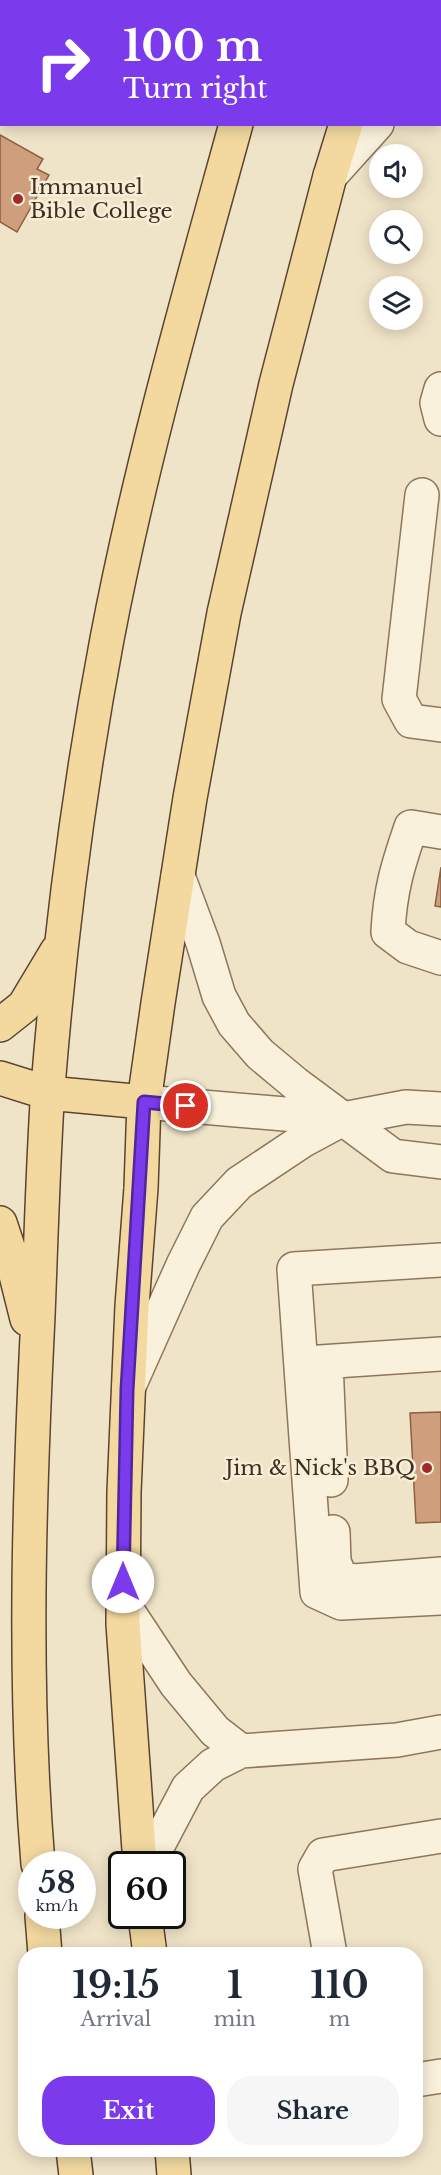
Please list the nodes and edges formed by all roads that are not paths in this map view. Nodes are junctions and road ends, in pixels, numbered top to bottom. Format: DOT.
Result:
graph roads {
  1 [pos="235,126"];
  2 [pos="345,126"];
  3 [pos="375,126"];
  4 [pos="330,176"];
  5 [pos="441,389"];
  6 [pos="441,419"];
  7 [pos="422,495"];
  8 [pos="441,725"];
  9 [pos="441,832"];
  10 [pos="404,845"];
  11 [pos="441,852"];
  12 [pos="178,876"];
  13 [pos="63,942"];
  14 [pos="441,944"];
  15 [pos="408,947"];
  16 [pos="441,958"];
  17 [pos="0,1024"];
  18 [pos="0,1078"];
  19 [pos="48,1093"];
  20 [pos="144,1102"];
  21 [pos="441,1109"];
  22 [pos="343,1119"];
  23 [pos="441,1162"];
  24 [pos="0,1223"];
  25 [pos="441,1260"];
  26 [pos="441,1354"];
  27 [pos="36,1359"];
  28 [pos="313,1363"];
  29 [pos="127,1390"];
  30 [pos="441,1574"];
  31 [pos="441,1598"];
  32 [pos="123,1604"];
  33 [pos="441,1732"];
  34 [pos="241,1751"];
  35 [pos="441,1836"];
  36 [pos="37,1851"];
  37 [pos="139,1851"];
  38 [pos="155,1851"];
  39 [pos="43,1929"];
  40 [pos="147,1929"];
  41 [pos="44,1947"];
  42 [pos="149,1947"];
  43 [pos="329,1947"];
  44 [pos="441,2076"];
  45 [pos="423,2079"];
  46 [pos="74,2157"];
  47 [pos="172,2157"];
  48 [pos="76,2175"];
  49 [pos="174,2175"];
  1 -- 13 [label="main road"];
  2 -- 4 [label="main road"];
  3 -- 4 [label="street"];
  4 -- 12 [label="main road"];
  5 -- 6 [label="street"];
  7 -- 8 [label="street"];
  9 -- 10 [label="street"];
  10 -- 11 [label="street"];
  10 -- 15 [label="street"];
  12 -- 20 [label="main road"];
  12 -- 22 [label="street"];
  13 -- 17 [label="main road"];
  13 -- 19 [label="main road"];
  14 -- 15 [label="street"];
  15 -- 16 [label="street"];
  18 -- 19 [label="main road"];
  19 -- 20 [label="main road"];
  19 -- 27 [label="main road"];
  20 -- 22 [label="street"];
  20 -- 29 [label="main road"];
  21 -- 22 [label="street"];
  22 -- 23 [label="street"];
  22 -- 29 [label="street"];
  24 -- 27 [label="main road"];
  25 -- 28 [label="street"];
  26 -- 28 [label="street"];
  27 -- 36 [label="main road"];
  28 -- 30 [label="street"];
  28 -- 31 [label="street"];
  29 -- 32 [label="main road"];
  32 -- 34 [label="street"];
  32 -- 37 [label="main road"];
  33 -- 34 [label="street"];
  34 -- 38 [label="street"];
  35 -- 43 [label="street"];
  39 -- 41 [label="main road"];
  40 -- 42 [label="main road"];
  44 -- 45 [label="street"];
  46 -- 48 [label="main road"];
  47 -- 49 [label="main road"];
}
